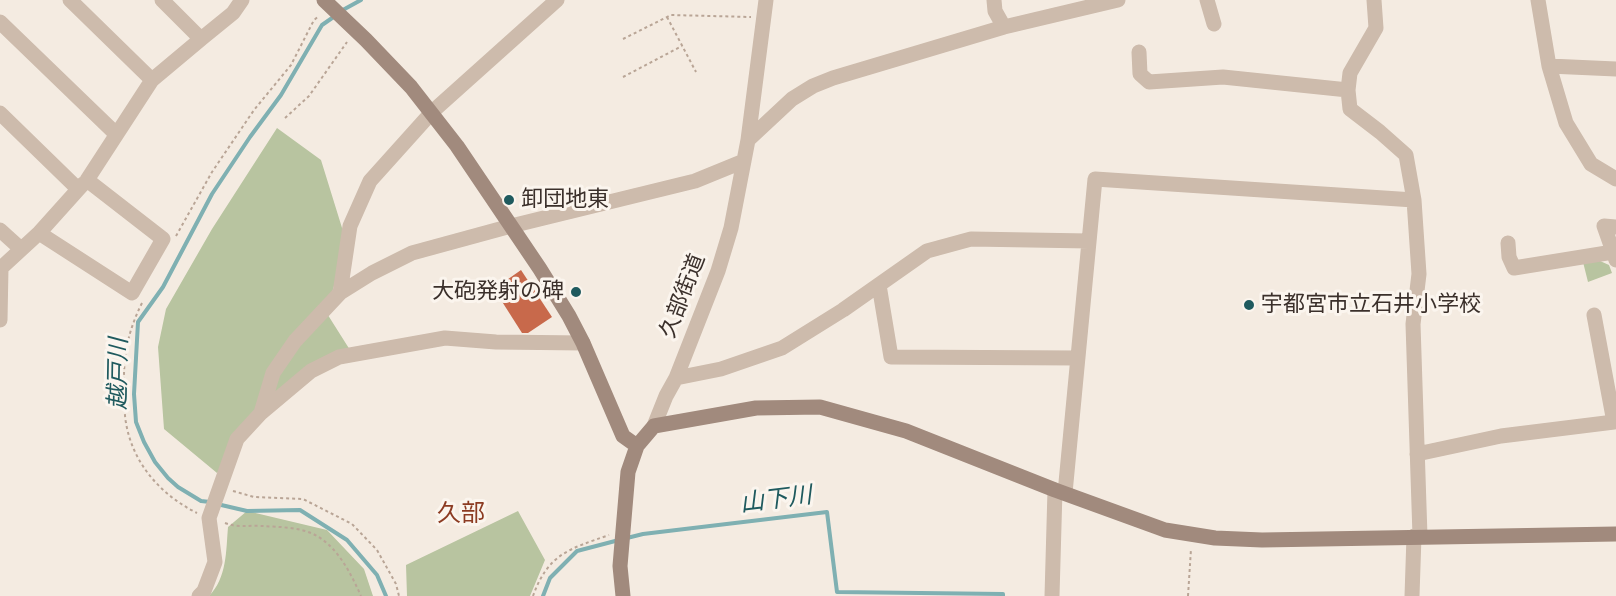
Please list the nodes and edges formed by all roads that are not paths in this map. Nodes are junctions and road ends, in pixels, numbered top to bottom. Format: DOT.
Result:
graph roads {
  1 [pos="70,0"];
  2 [pos="162,0"];
  3 [pos="242,0"];
  4 [pos="557,0"];
  5 [pos="766,0"];
  6 [pos="994,0"];
  7 [pos="1118,0"];
  8 [pos="1207,0"];
  9 [pos="1374,0"];
  10 [pos="1539,0"];
  11 [pos="327,3"];
  12 [pos="0,22"];
  13 [pos="1214,24"];
  14 [pos="1004,27"];
  15 [pos="201,39"];
  16 [pos="1139,52"];
  17 [pos="1616,55"];
  18 [pos="1549,66"];
  19 [pos="1599,69"];
  20 [pos="1616,69"];
  21 [pos="152,80"];
  22 [pos="1348,90"];
  23 [pos="432,112"];
  24 [pos="0,113"];
  25 [pos="116,134"];
  26 [pos="748,140"];
  27 [pos="744,161"];
  28 [pos="1616,179"];
  29 [pos="82,185"];
  30 [pos="1414,200"];
  31 [pos="511,226"];
  32 [pos="1616,227"];
  33 [pos="0,230"];
  34 [pos="39,233"];
  35 [pos="1089,241"];
  36 [pos="1508,243"];
  37 [pos="21,249"];
  38 [pos="1615,256"];
  39 [pos="879,285"];
  40 [pos="340,293"];
  41 [pos="1594,315"];
  42 [pos="0,320"];
  43 [pos="583,343"];
  44 [pos="1078,358"];
  45 [pos="676,378"];
  46 [pos="261,412"];
  47 [pos="654,426"];
  48 [pos="637,446"];
  49 [pos="1417,454"];
  50 [pos="1060,492"];
  51 [pos="1616,534"];
  52 [pos="1417,536"];
  53 [pos="199,596"];
  54 [pos="623,596"];
  55 [pos="1052,596"];
  56 [pos="1412,596"];
  1 -- 21 [label="street"];
  2 -- 15 [label="street"];
  3 -- 15 [label="street"];
  4 -- 23 [label="street"];
  5 -- 26 [label="street, 久部街道"];
  6 -- 14 [label="street"];
  7 -- 14 [label="street"];
  8 -- 13 [label="street"];
  9 -- 22 [label="street"];
  10 -- 18 [label="street"];
  11 -- 23 [label="street"];
  12 -- 25 [label="street"];
  14 -- 26 [label="street"];
  15 -- 21 [label="street"];
  16 -- 22 [label="street"];
  17 -- 19 [label="street"];
  18 -- 19 [label="street"];
  18 -- 28 [label="street"];
  19 -- 20 [label="street"];
  21 -- 25 [label="street"];
  22 -- 30 [label="street"];
  23 -- 31 [label="street"];
  23 -- 40 [label="street"];
  24 -- 29 [label="street"];
  25 -- 29 [label="street"];
  26 -- 27 [label="street, 久部街道"];
  27 -- 31 [label="street"];
  27 -- 45 [label="street, 久部街道"];
  29 -- 34 [label="street"];
  29 -- 34 [label="street"];
  30 -- 35 [label="street"];
  30 -- 49 [label="street"];
  31 -- 40 [label="street"];
  31 -- 43 [label="street"];
  32 -- 38 [label="street"];
  33 -- 37 [label="street"];
  34 -- 37 [label="street"];
  35 -- 39 [label="street"];
  35 -- 44 [label="street"];
  36 -- 38 [label="street"];
  37 -- 42 [label="street"];
  39 -- 44 [label="street"];
  39 -- 45 [label="street"];
  40 -- 46 [label="street"];
  41 -- 49 [label="street"];
  43 -- 46 [label="street"];
  43 -- 48 [label="street"];
  44 -- 50 [label="street"];
  45 -- 47 [label="street, 久部街道"];
  46 -- 53 [label="street"];
  47 -- 48 [label="street, 久部街道"];
  47 -- 50 [label="street"];
  48 -- 54 [label="street, 久部街道"];
  49 -- 52 [label="street"];
  50 -- 52 [label="street"];
  50 -- 55 [label="street"];
  51 -- 52 [label="street"];
  52 -- 56 [label="street"];
}
